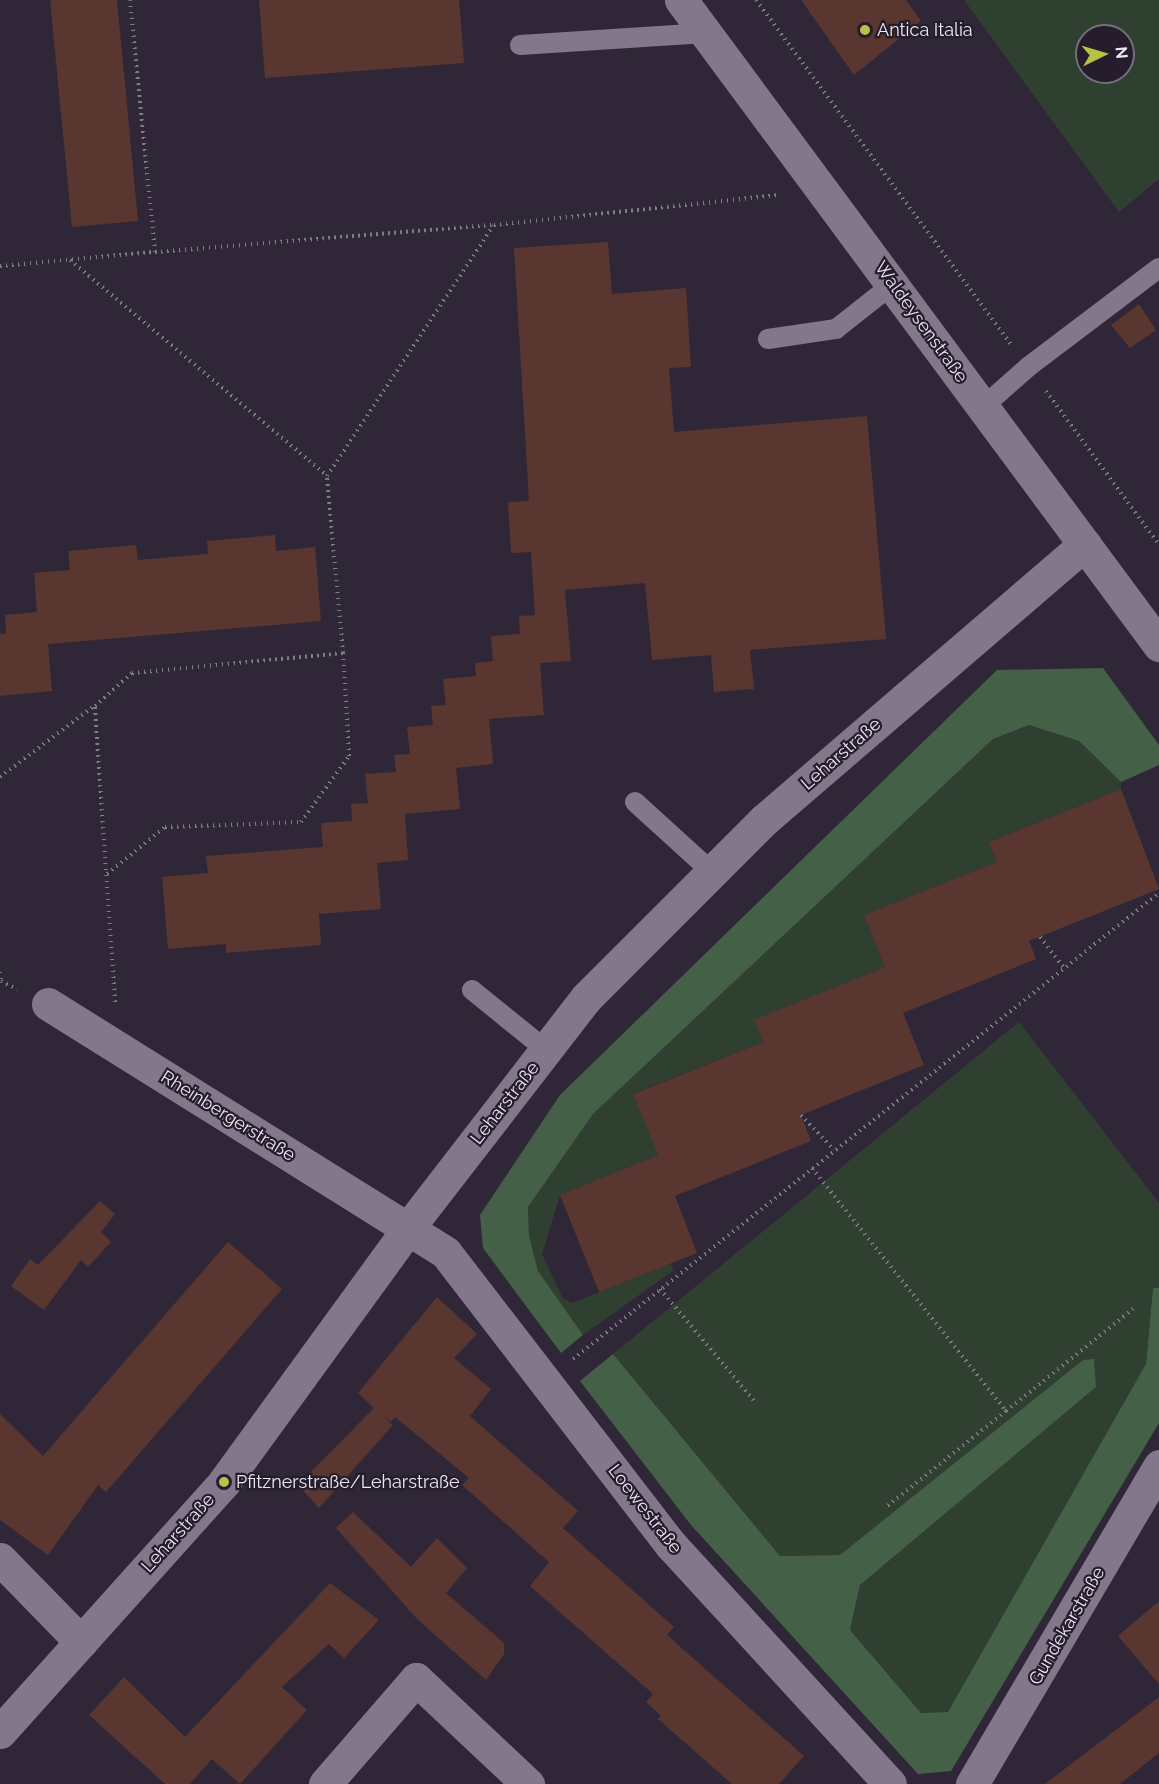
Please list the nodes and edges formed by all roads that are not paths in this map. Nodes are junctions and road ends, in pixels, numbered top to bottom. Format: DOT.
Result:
graph roads {
  1 [pos="681,0"];
  2 [pos="706,33"];
  3 [pos="520,45"];
  4 [pos="1159,268"];
  5 [pos="893,284"];
  6 [pos="768,339"];
  7 [pos="983,407"];
  8 [pos="1085,544"];
  9 [pos="1159,645"];
  10 [pos="635,802"];
  11 [pos="712,872"];
  12 [pos="472,990"];
  13 [pos="48,1004"];
  14 [pos="546,1050"];
  15 [pos="409,1227"];
  16 [pos="1159,1466"];
  17 [pos="0,1559"];
  18 [pos="81,1642"];
  19 [pos="0,1732"];
  20 [pos="325,1784"];
  21 [pos="528,1784"];
  22 [pos="890,1784"];
  23 [pos="972,1784"];
  1 -- 2 [label="street, Waldeysenstraße"];
  2 -- 3 [label="lane"];
  2 -- 5 [label="street, Waldeysenstraße"];
  4 -- 7 [label="lane"];
  5 -- 6 [label="lane"];
  5 -- 7 [label="street, Waldeysenstraße"];
  7 -- 8 [label="street, Waldeysenstraße"];
  8 -- 9 [label="street, Waldeysenstraße"];
  8 -- 11 [label="street, Leharstraße"];
  10 -- 11 [label="lane"];
  11 -- 14 [label="street, Leharstraße"];
  12 -- 14 [label="lane"];
  13 -- 15 [label="street, Rheinbergerstraße"];
  14 -- 15 [label="street, Leharstraße"];
  15 -- 18 [label="street, Leharstraße"];
  15 -- 22 [label="street, Loewestraße"];
  16 -- 23 [label="street, Gundekarstraße"];
  17 -- 18 [label="street"];
  18 -- 19 [label="street, Leharstraße"];
  20 -- 21 [label="street"];
}
